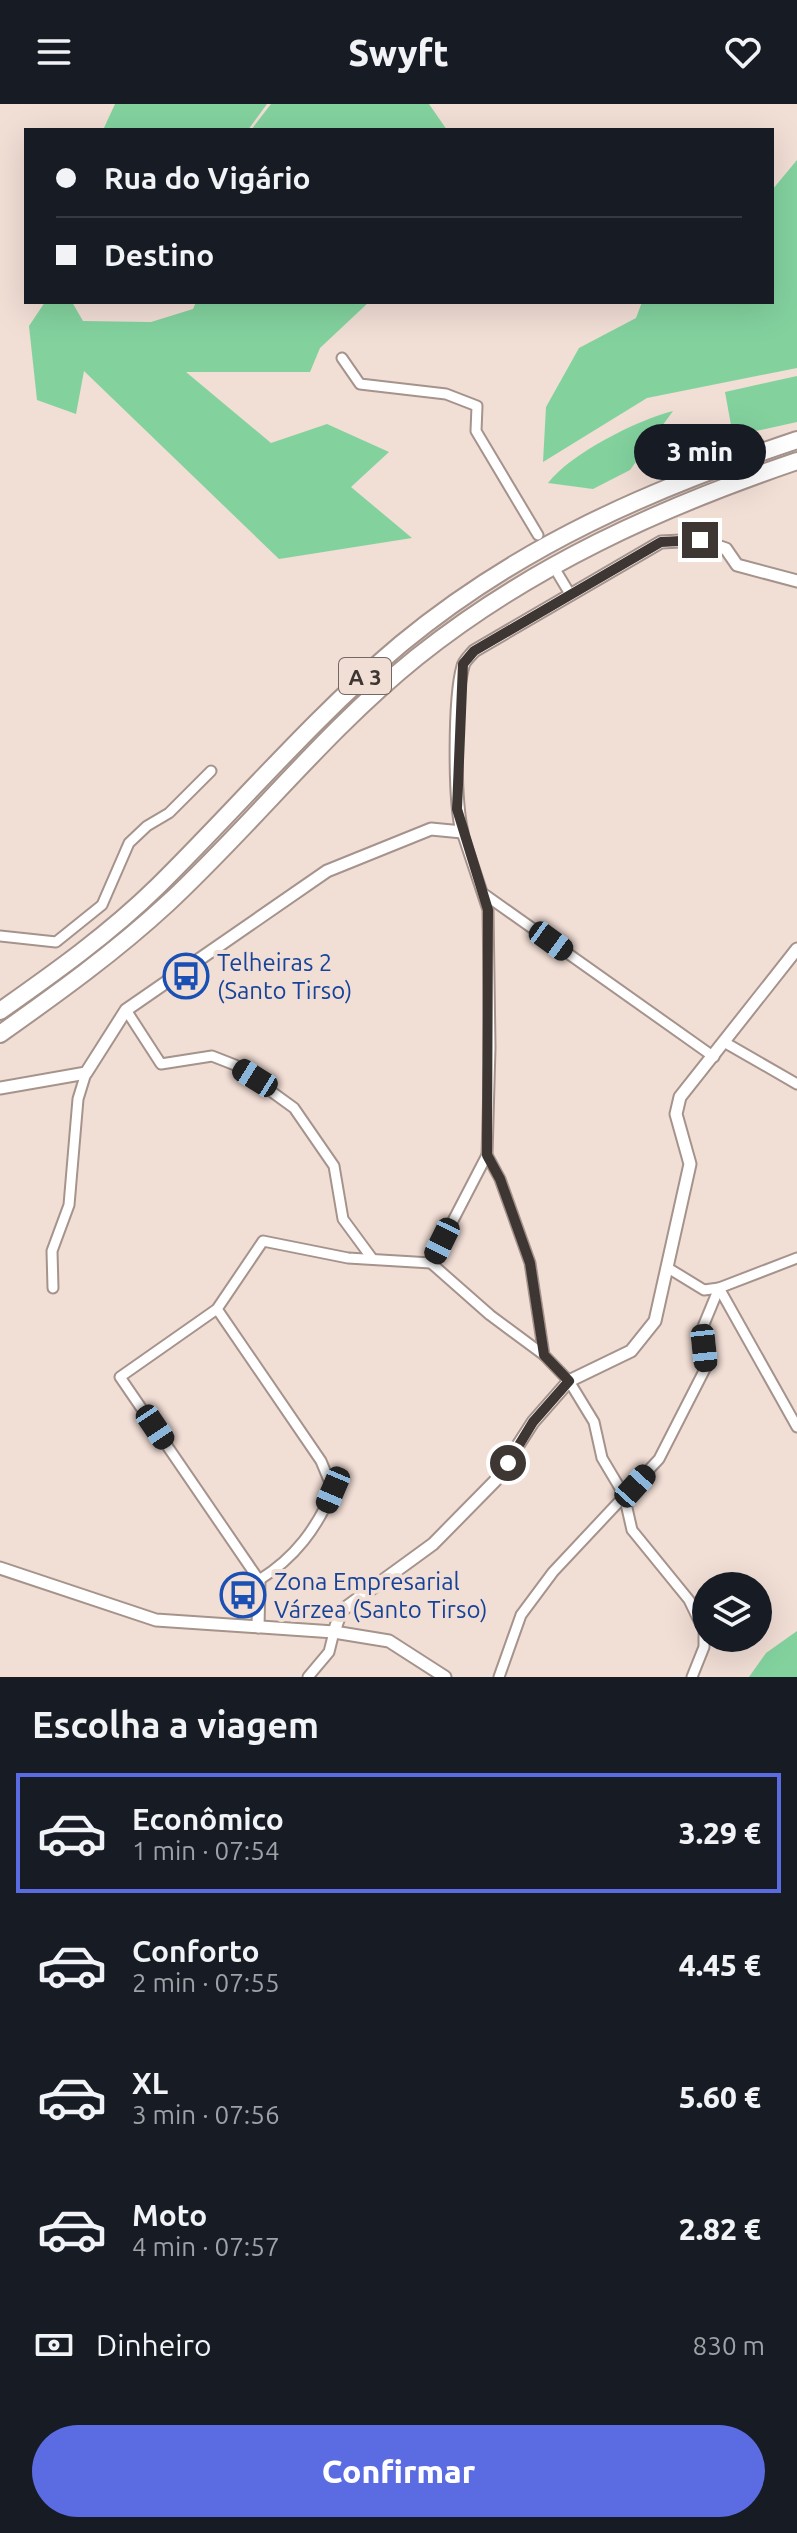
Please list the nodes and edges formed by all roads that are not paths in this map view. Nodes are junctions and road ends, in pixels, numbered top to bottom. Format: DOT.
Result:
graph roads {
  1 [pos="342,358"];
  2 [pos="797,440"];
  3 [pos="797,461"];
  4 [pos="538,535"];
  5 [pos="558,574"];
  6 [pos="797,581"];
  7 [pos="570,594"];
  8 [pos="211,771"];
  9 [pos="462,832"];
  10 [pos="484,894"];
  11 [pos="0,936"];
  12 [pos="797,949"];
  13 [pos="126,1010"];
  14 [pos="0,1011"];
  15 [pos="0,1034"];
  16 [pos="724,1042"];
  17 [pos="714,1057"];
  18 [pos="86,1073"];
  19 [pos="797,1084"];
  20 [pos="0,1088"];
  21 [pos="487,1155"];
  22 [pos="371,1257"];
  23 [pos="797,1258"];
  24 [pos="431,1263"];
  25 [pos="668,1268"];
  26 [pos="53,1288"];
  27 [pos="719,1288"];
  28 [pos="217,1309"];
  29 [pos="544,1355"];
  30 [pos="569,1381"];
  31 [pos="797,1427"];
  32 [pos="624,1495"];
  33 [pos="0,1568"];
  34 [pos="259,1580"];
  35 [pos="258,1627"];
  36 [pos="334,1632"];
  37 [pos="308,1677"];
  38 [pos="445,1677"];
  39 [pos="499,1677"];
  40 [pos="692,1677"];
  1 -- 4 [label="street"];
  2 -- 14 [label="highway, A 3"];
  3 -- 15 [label="highway, A 3"];
  5 -- 7 [label="street"];
  6 -- 7 [label="street"];
  7 -- 9 [label="street"];
  8 -- 11 [label="street"];
  9 -- 10 [label="street"];
  9 -- 13 [label="street"];
  10 -- 17 [label="street"];
  10 -- 21 [label="street"];
  12 -- 16 [label="street"];
  13 -- 18 [label="street"];
  13 -- 22 [label="street"];
  16 -- 17 [label="street"];
  16 -- 19 [label="street"];
  17 -- 25 [label="street"];
  18 -- 20 [label="street"];
  18 -- 26 [label="street"];
  21 -- 24 [label="street"];
  21 -- 29 [label="street"];
  22 -- 24 [label="street"];
  22 -- 28 [label="street"];
  23 -- 27 [label="street"];
  24 -- 29 [label="street"];
  25 -- 27 [label="street"];
  25 -- 30 [label="street"];
  27 -- 31 [label="street"];
  27 -- 32 [label="street"];
  28 -- 34 [label="street"];
  28 -- 34 [label="street"];
  29 -- 30 [label="street"];
  30 -- 32 [label="street"];
  30 -- 36 [label="street"];
  32 -- 39 [label="street"];
  32 -- 40 [label="street"];
  33 -- 35 [label="street"];
  34 -- 35 [label="street"];
  35 -- 36 [label="street"];
  36 -- 37 [label="street"];
  36 -- 38 [label="street"];
}
